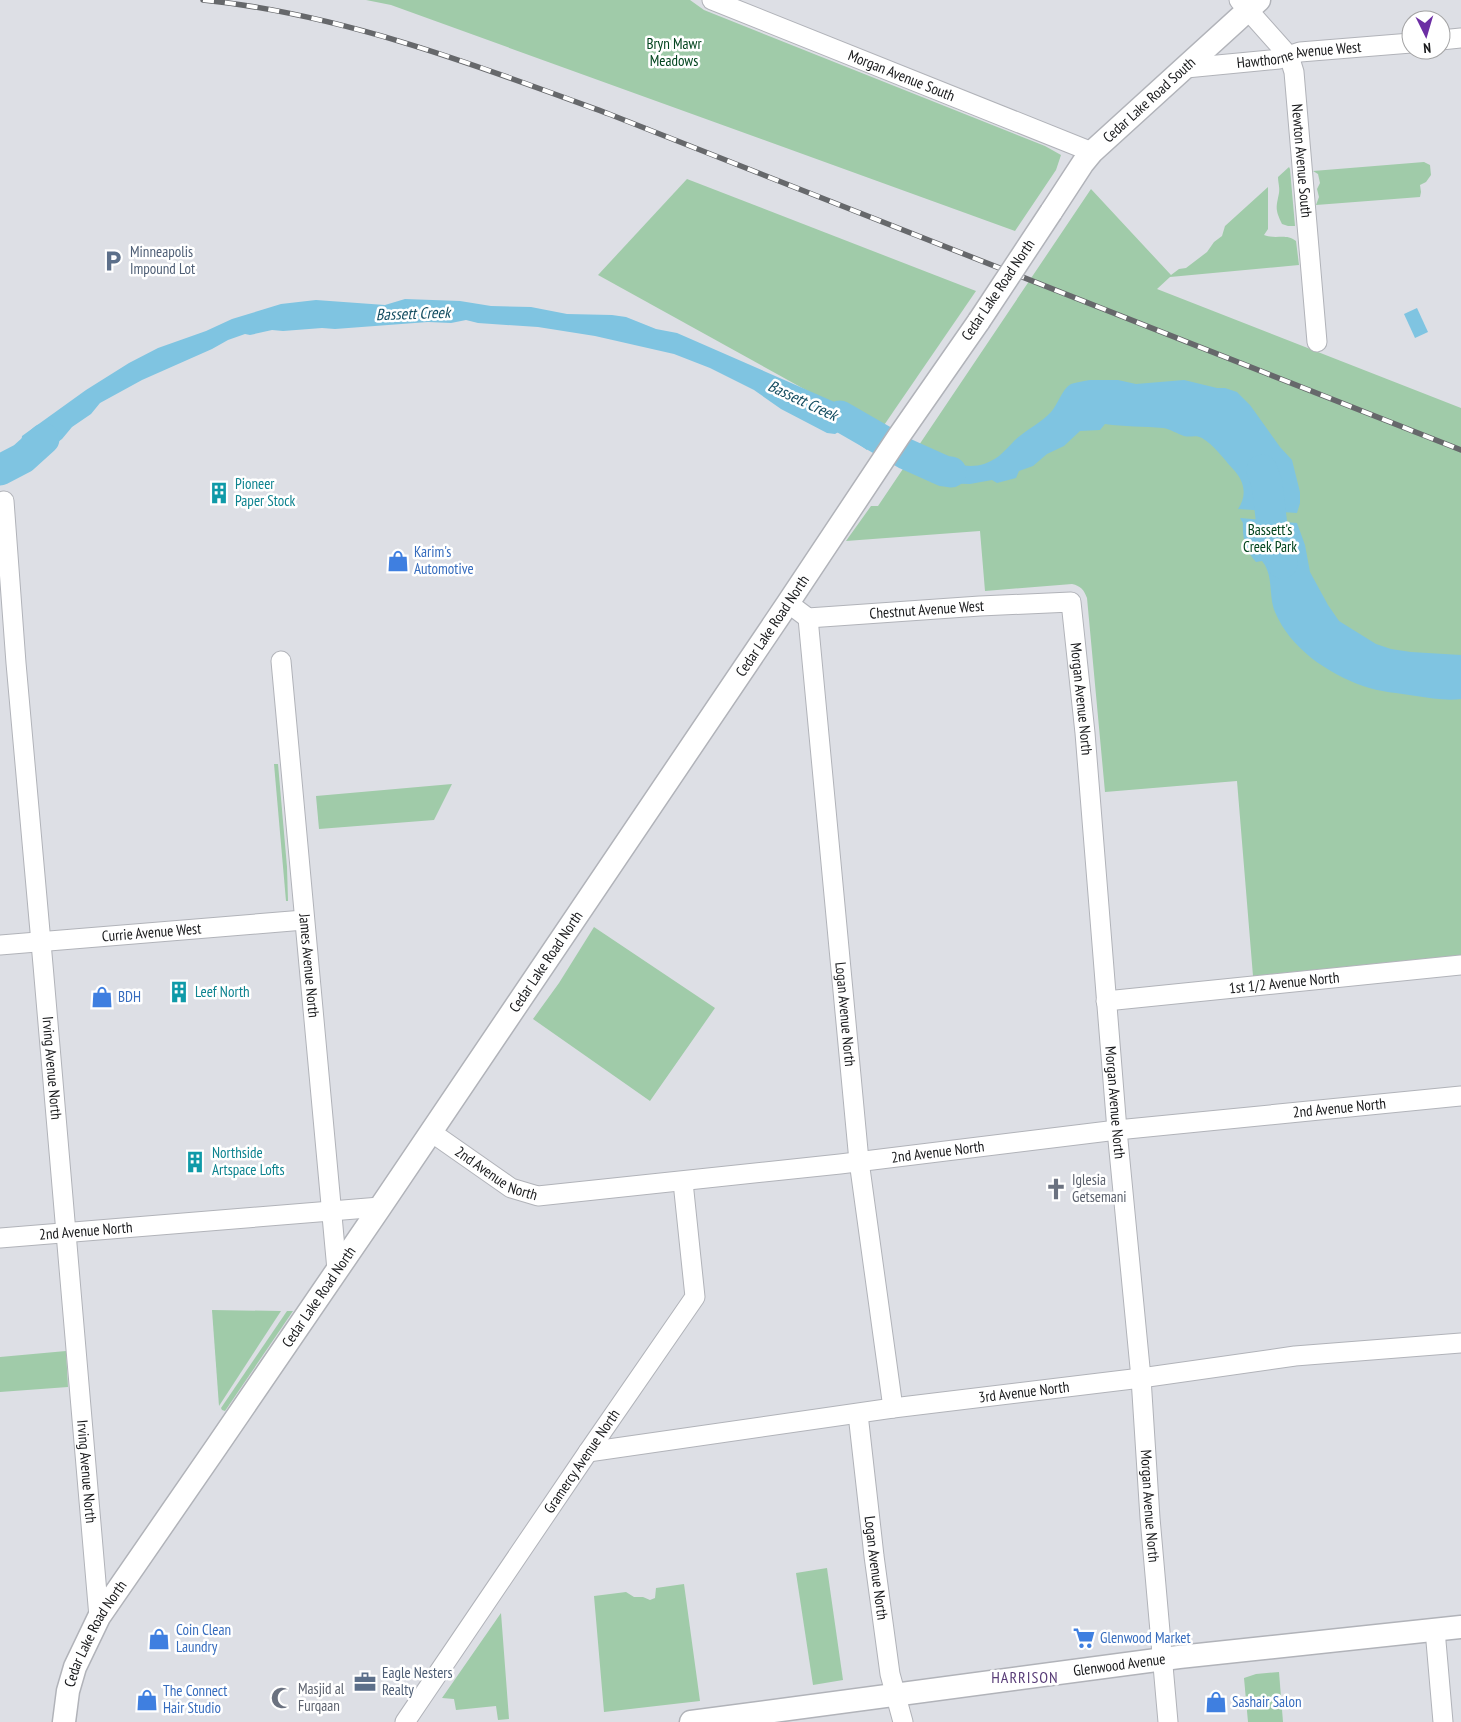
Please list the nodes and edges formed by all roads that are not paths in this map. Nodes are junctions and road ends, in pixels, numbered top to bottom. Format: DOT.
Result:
graph roads {
  1 [pos="712,0"];
  2 [pos="1249,3"];
  3 [pos="1401,44"];
  4 [pos="1289,56"];
  5 [pos="1186,68"];
  6 [pos="1092,152"];
  7 [pos="1051,212"];
  8 [pos="1317,342"];
  9 [pos="5,510"];
  10 [pos="1071,602"];
  11 [pos="788,603"];
  12 [pos="808,618"];
  13 [pos="281,661"];
  14 [pos="304,920"];
  15 [pos="41,942"];
  16 [pos="0,945"];
  17 [pos="1461,965"];
  18 [pos="1106,1001"];
  19 [pos="1461,1096"];
  20 [pos="1117,1130"];
  21 [pos="431,1132"];
  22 [pos="859,1161"];
  23 [pos="683,1182"];
  24 [pos="380,1207"];
  25 [pos="331,1211"];
  26 [pos="66,1233"];
  27 [pos="0,1238"];
  28 [pos="337,1270"];
  29 [pos="1461,1343"];
  30 [pos="1141,1378"];
  31 [pos="893,1408"];
  32 [pos="858,1414"];
  33 [pos="588,1452"];
  34 [pos="98,1617"];
  35 [pos="1461,1627"];
  36 [pos="1435,1630"];
  37 [pos="1162,1659"];
  38 [pos="896,1695"];
  39 [pos="64,1722"];
  40 [pos="405,1722"];
  41 [pos="691,1722"];
  42 [pos="903,1722"];
  43 [pos="1168,1722"];
  44 [pos="1443,1722"];
  1 -- 6 [label="street, Morgan Avenue South"];
  2 -- 4 [label="street, Newton Avenue South"];
  2 -- 5 [label="street, Cedar Lake Road South"];
  3 -- 4 [label="street, Hawthorne Avenue West"];
  4 -- 5 [label="street, Hawthorne Avenue West"];
  4 -- 8 [label="street, Newton Avenue South"];
  5 -- 6 [label="street, Cedar Lake Road South"];
  6 -- 7 [label="street, Cedar Lake Road South"];
  7 -- 11 [label="street, Cedar Lake Road North, bridge"];
  9 -- 15 [label="street, Irving Avenue North"];
  10 -- 12 [label="street, Chestnut Avenue West"];
  10 -- 18 [label="street, Morgan Avenue North"];
  11 -- 12 [label="street"];
  11 -- 21 [label="street, Cedar Lake Road North"];
  12 -- 22 [label="street, Logan Avenue North"];
  13 -- 14 [label="street, James Avenue North"];
  14 -- 15 [label="street, Currie Avenue West"];
  14 -- 25 [label="street, James Avenue North"];
  15 -- 16 [label="street, Currie Avenue West"];
  15 -- 26 [label="street, Irving Avenue North"];
  17 -- 18 [label="street, 1st 1/2 Avenue North"];
  18 -- 20 [label="street, Morgan Avenue North"];
  19 -- 20 [label="street, 2nd Avenue North"];
  20 -- 22 [label="street, 2nd Avenue North"];
  20 -- 30 [label="street, Morgan Avenue North"];
  21 -- 23 [label="street, 2nd Avenue North"];
  21 -- 24 [label="street, Cedar Lake Road North"];
  22 -- 23 [label="street, 2nd Avenue North"];
  22 -- 31 [label="street, Logan Avenue North"];
  23 -- 33 [label="street, Gramercy Avenue North"];
  24 -- 25 [label="street, 2nd Avenue North"];
  24 -- 28 [label="street, Cedar Lake Road North"];
  25 -- 26 [label="street, 2nd Avenue North"];
  25 -- 28 [label="street, James Avenue North"];
  26 -- 27 [label="street, 2nd Avenue North"];
  26 -- 34 [label="street, Irving Avenue North"];
  28 -- 34 [label="street, Cedar Lake Road North"];
  29 -- 30 [label="street, 3rd Avenue North"];
  30 -- 31 [label="street, 3rd Avenue North"];
  30 -- 37 [label="street, Morgan Avenue North"];
  31 -- 32 [label="street, 3rd Avenue North"];
  32 -- 33 [label="street, 3rd Avenue North"];
  32 -- 38 [label="street, Logan Avenue North"];
  33 -- 40 [label="street, Gramercy Avenue North"];
  34 -- 39 [label="street, Cedar Lake Road North"];
  35 -- 36 [label="street, Glenwood Avenue"];
  36 -- 37 [label="street, Glenwood Avenue"];
  36 -- 44 [label="street"];
  37 -- 38 [label="street, Glenwood Avenue"];
  37 -- 43 [label="street, Morgan Avenue North"];
  38 -- 41 [label="street, Glenwood Avenue"];
  38 -- 42 [label="street, Logan Avenue North"];
}
